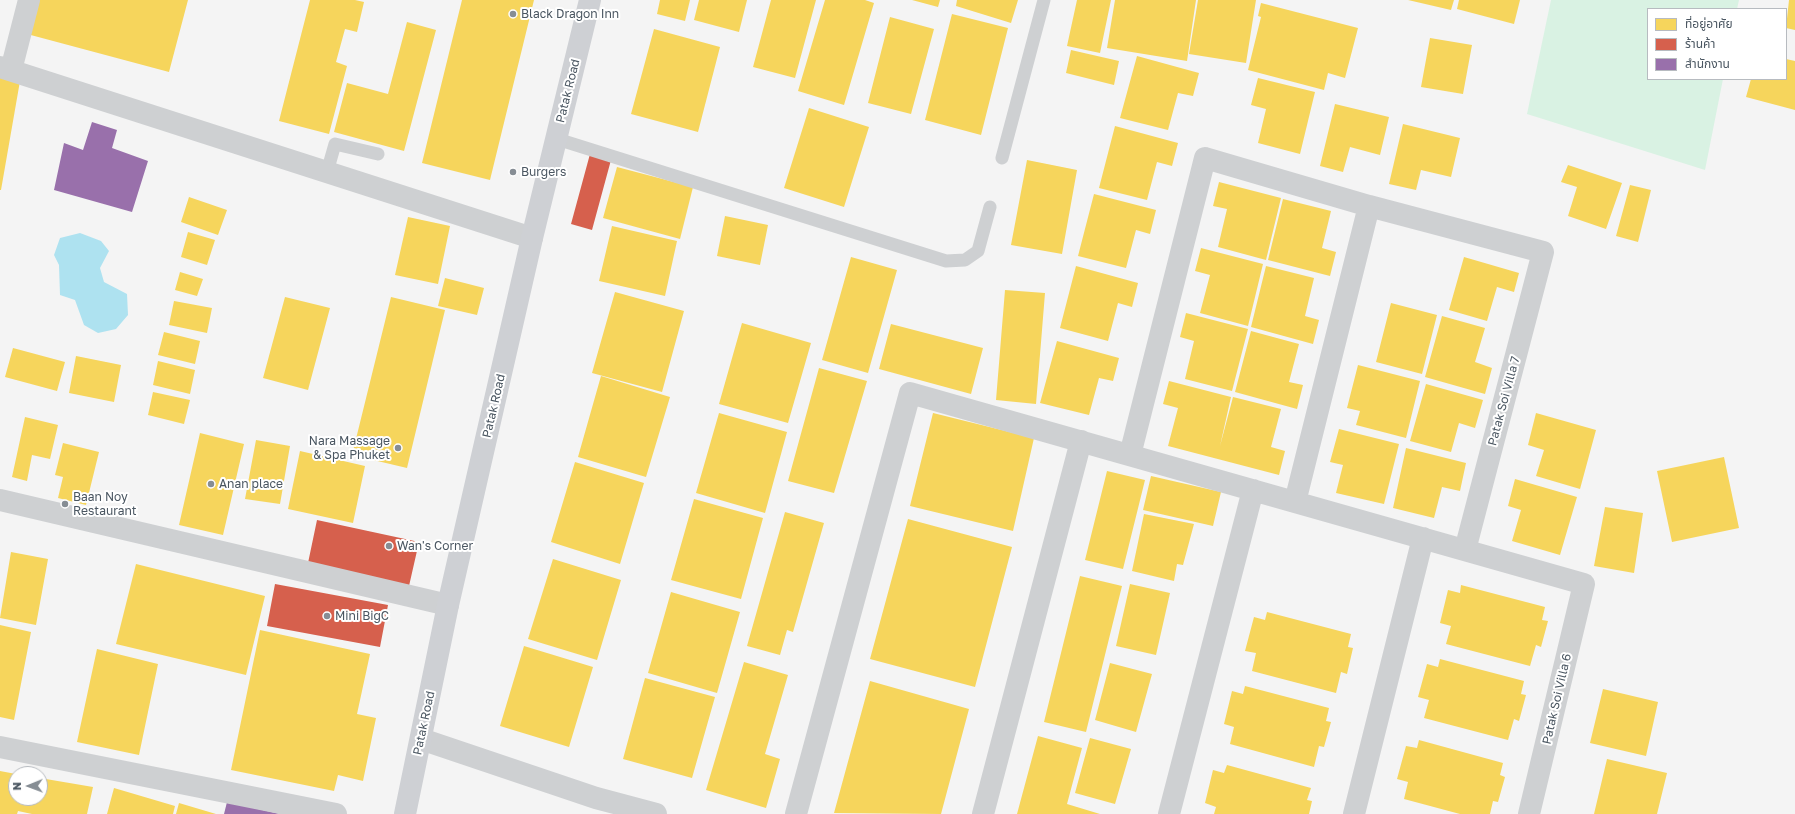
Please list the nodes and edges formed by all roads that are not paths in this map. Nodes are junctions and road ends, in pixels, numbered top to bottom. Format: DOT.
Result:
graph roads {
  1 [pos="29,0"];
  2 [pos="590,0"];
  3 [pos="1044,0"];
  4 [pos="5,68"];
  5 [pos="557,139"];
  6 [pos="378,154"];
  7 [pos="1002,158"];
  8 [pos="328,172"];
  9 [pos="1369,206"];
  10 [pos="990,207"];
  11 [pos="532,238"];
  12 [pos="1081,441"];
  13 [pos="1130,455"];
  14 [pos="1253,490"];
  15 [pos="0,500"];
  16 [pos="1295,502"];
  17 [pos="1423,538"];
  18 [pos="1465,550"];
  19 [pos="448,605"];
  20 [pos="421,739"];
  21 [pos="0,747"];
  22 [pos="336,814"];
  23 [pos="405,814"];
  24 [pos="656,814"];
  25 [pos="796,814"];
  26 [pos="983,814"];
  27 [pos="1168,814"];
  28 [pos="1354,814"];
  29 [pos="1529,814"];
  1 -- 4 [label="street"];
  2 -- 5 [label="main road, Patak Road"];
  3 -- 7 [label="lane"];
  4 -- 8 [label="street"];
  5 -- 10 [label="lane"];
  5 -- 11 [label="main road, Patak Road"];
  6 -- 8 [label="lane"];
  8 -- 11 [label="street"];
  9 -- 13 [label="street"];
  9 -- 16 [label="street"];
  9 -- 18 [label="street, Patak Soi Villa 7"];
  11 -- 19 [label="main road, Patak Road"];
  12 -- 13 [label="street"];
  12 -- 25 [label="street"];
  12 -- 26 [label="street"];
  13 -- 14 [label="street"];
  14 -- 16 [label="street"];
  14 -- 27 [label="street"];
  15 -- 19 [label="street"];
  16 -- 17 [label="street"];
  17 -- 18 [label="street"];
  17 -- 28 [label="street"];
  18 -- 29 [label="street, Patak Soi Villa 6"];
  19 -- 20 [label="main road, Patak Road"];
  20 -- 23 [label="main road, Patak Road"];
  20 -- 24 [label="street"];
  21 -- 22 [label="street"];
}
